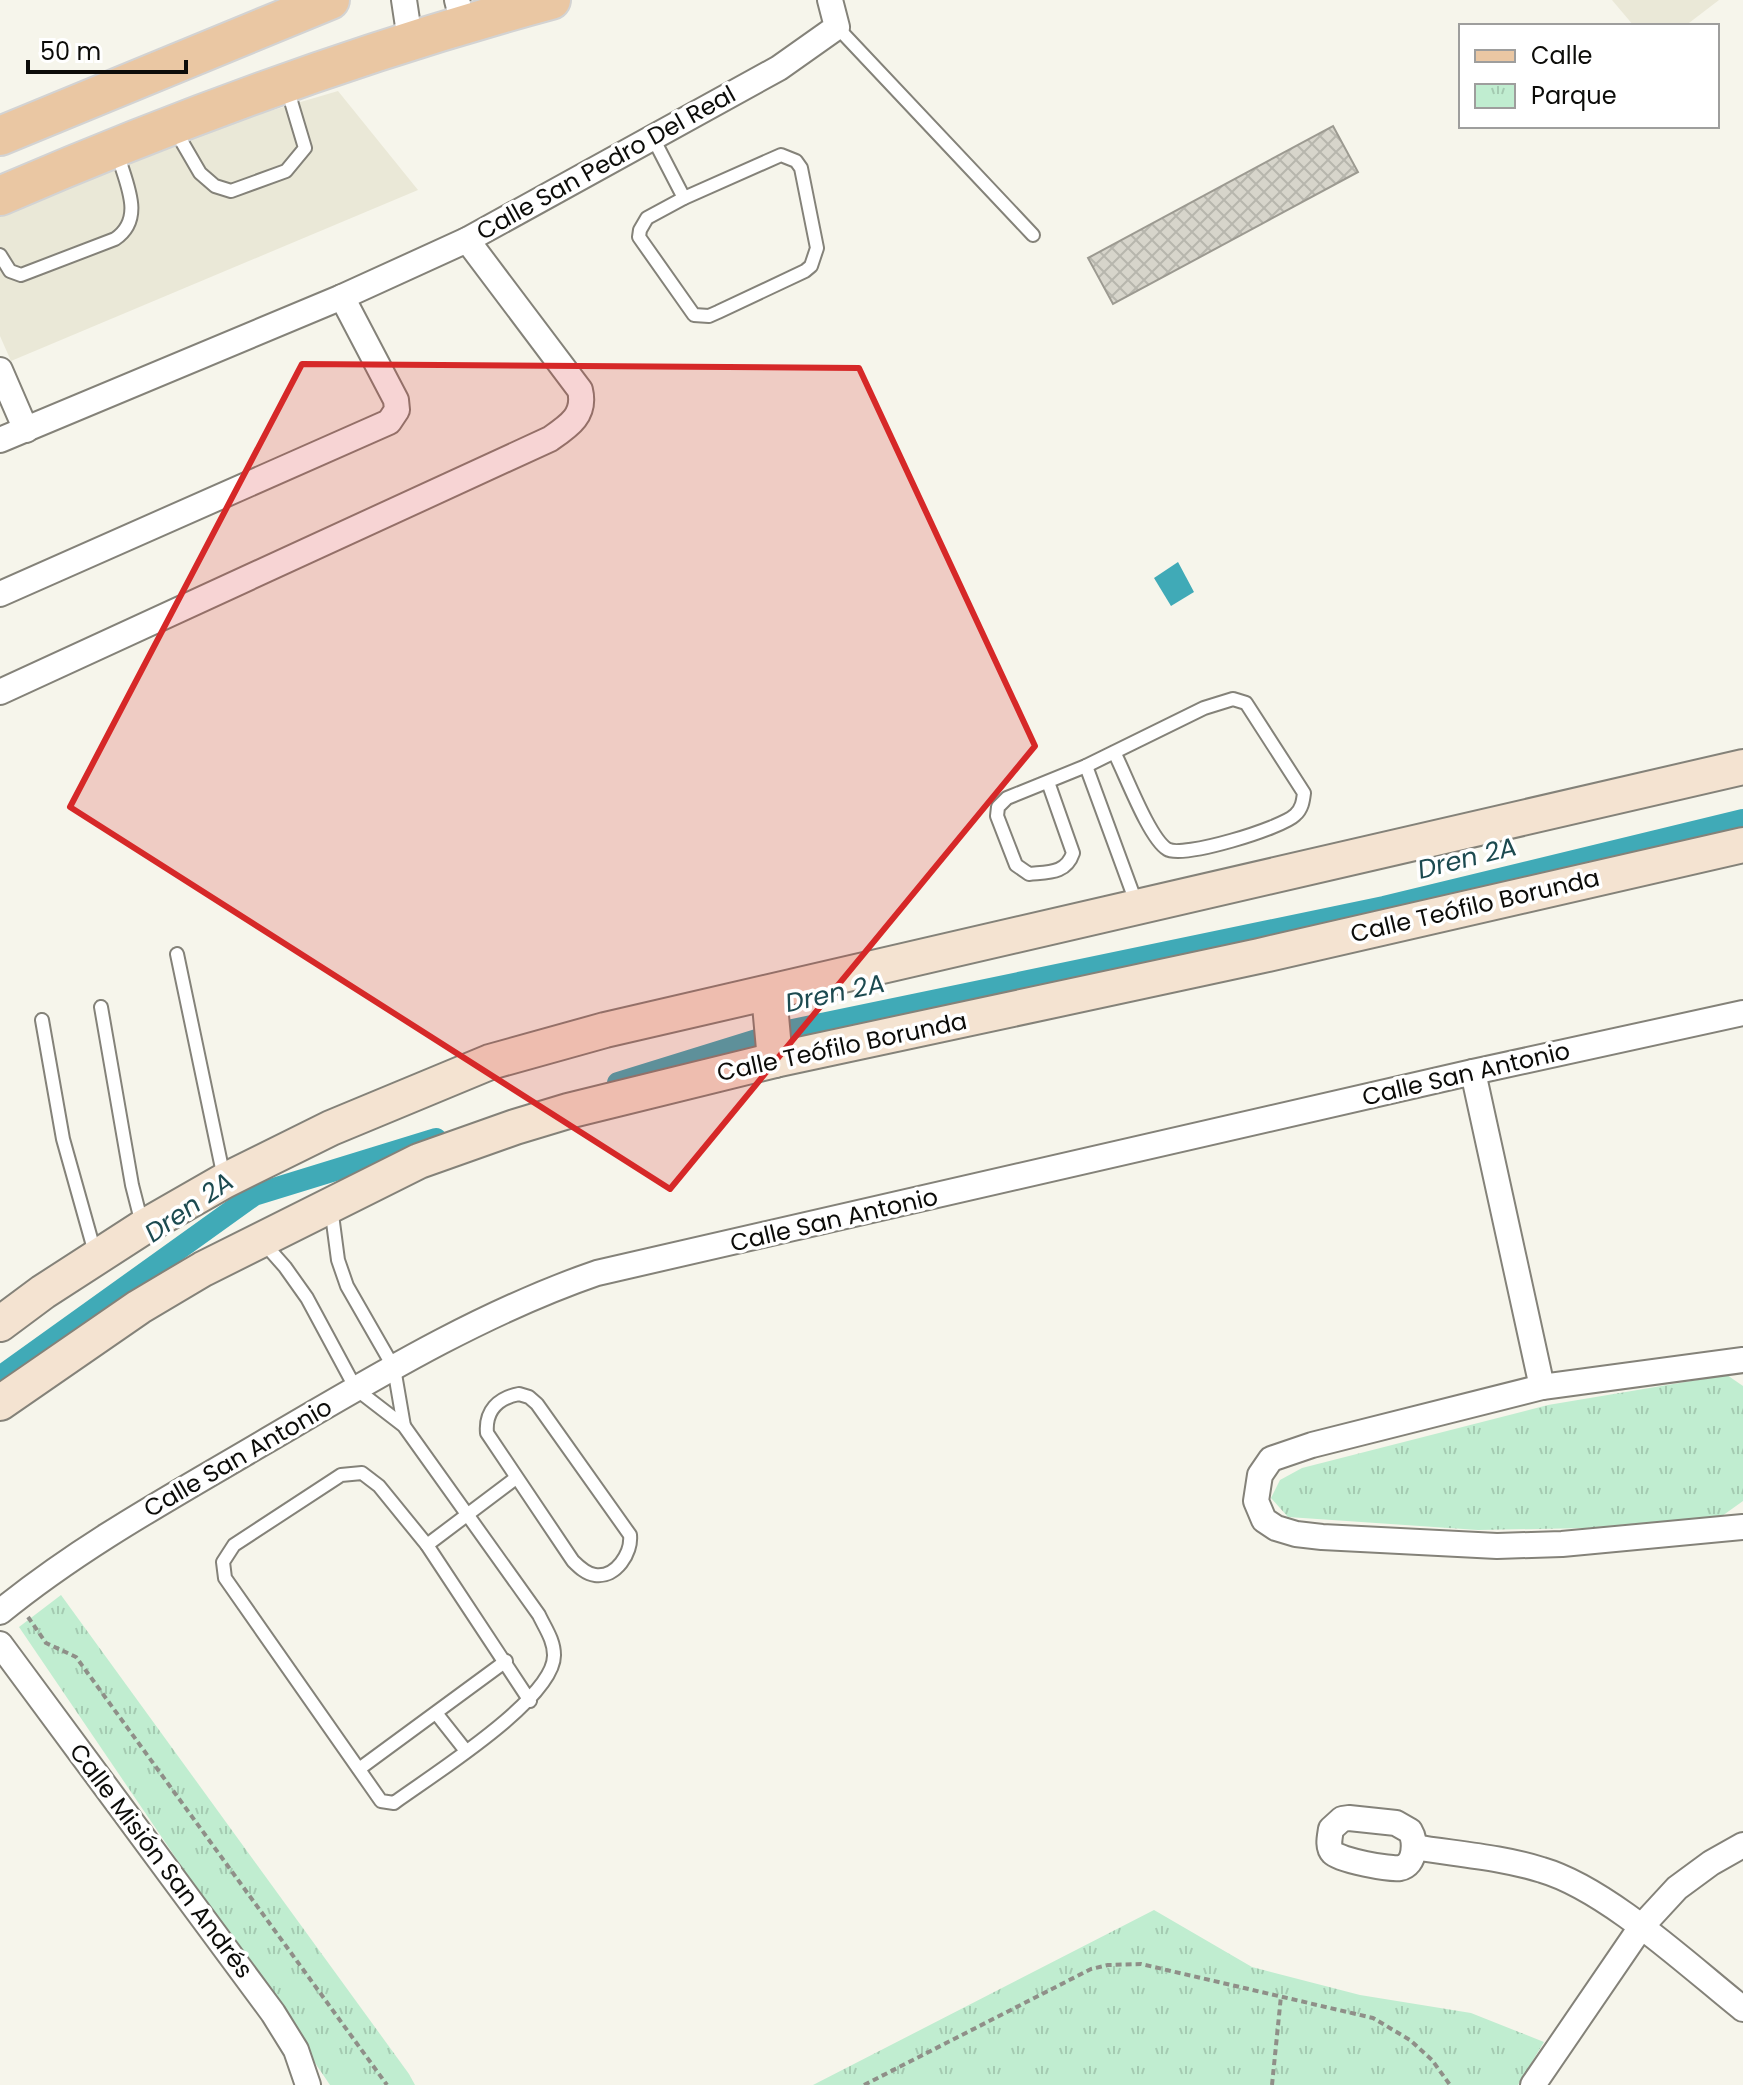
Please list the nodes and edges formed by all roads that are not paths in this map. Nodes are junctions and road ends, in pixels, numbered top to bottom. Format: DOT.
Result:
graph roads {
  1 [pos="330,0"];
  2 [pos="404,0"];
  3 [pos="551,0"];
  4 [pos="830,0"];
  5 [pos="460,12"];
  6 [pos="837,27"];
  7 [pos="410,40"];
  8 [pos="286,81"];
  9 [pos="172,123"];
  10 [pos="0,136"];
  11 [pos="653,138"];
  12 [pos="116,146"];
  13 [pos="0,196"];
  14 [pos="684,198"];
  15 [pos="1033,235"];
  16 [pos="467,240"];
  17 [pos="0,255"];
  18 [pos="342,297"];
  19 [pos="0,370"];
  20 [pos="26,430"];
  21 [pos="0,440"];
  22 [pos="0,594"];
  23 [pos="0,692"];
  24 [pos="1114,752"];
  25 [pos="1086,766"];
  26 [pos="1743,767"];
  27 [pos="1048,782"];
  28 [pos="1743,845"];
  29 [pos="1138,908"];
  30 [pos="177,954"];
  31 [pos="770,1002"];
  32 [pos="101,1007"];
  33 [pos="1743,1013"];
  34 [pos="42,1020"];
  35 [pos="775,1054"];
  36 [pos="1473,1072"];
  37 [pos="224,1181"];
  38 [pos="331,1204"];
  39 [pos="142,1228"];
  40 [pos="260,1239"];
  41 [pos="96,1256"];
  42 [pos="0,1324"];
  43 [pos="1743,1360"];
  44 [pos="394,1368"];
  45 [pos="1542,1387"];
  46 [pos="356,1389"];
  47 [pos="0,1403"];
  48 [pos="404,1426"];
  49 [pos="516,1478"];
  50 [pos="468,1513"];
  51 [pos="1743,1527"];
  52 [pos="427,1545"];
  53 [pos="8,1605"];
  54 [pos="0,1644"];
  55 [pos="506,1661"];
  56 [pos="530,1701"];
  57 [pos="436,1713"];
  58 [pos="466,1751"];
  59 [pos="359,1769"];
  60 [pos="1743,1845"];
  61 [pos="1414,1847"];
  62 [pos="1641,1927"];
  63 [pos="1743,2009"];
  64 [pos="308,2085"];
  65 [pos="1533,2085"];
  1 -- 10 [label="main road"];
  2 -- 7 [label="street"];
  3 -- 5 [label="main road"];
  4 -- 6 [label="street"];
  5 -- 7 [label="main road"];
  6 -- 11 [label="street, Calle San Pedro Del Real"];
  6 -- 15 [label="lane"];
  7 -- 8 [label="main road"];
  8 -- 9 [label="main road"];
  8 -- 9 [label="lane"];
  9 -- 12 [label="main road"];
  11 -- 14 [label="lane"];
  11 -- 16 [label="street, Calle San Pedro Del Real"];
  12 -- 13 [label="main road"];
  12 -- 17 [label="lane"];
  14 -- 14 [label="lane"];
  16 -- 18 [label="street, Calle San Pedro Del Real"];
  16 -- 23 [label="street"];
  18 -- 20 [label="street, Calle San Pedro Del Real"];
  18 -- 22 [label="street"];
  19 -- 20 [label="street"];
  20 -- 21 [label="street, Calle San Pedro Del Real"];
  24 -- 24 [label="lane"];
  24 -- 25 [label="lane"];
  25 -- 27 [label="lane"];
  25 -- 29 [label="lane"];
  26 -- 29 [label="main road"];
  27 -- 27 [label="lane"];
  28 -- 35 [label="main road, Calle Teófilo Borunda"];
  29 -- 31 [label="main road"];
  30 -- 37 [label="lane"];
  31 -- 35 [label="main road"];
  31 -- 37 [label="main road"];
  32 -- 39 [label="lane"];
  33 -- 36 [label="street, Calle San Antonio"];
  34 -- 41 [label="lane"];
  35 -- 38 [label="main road, Calle Teófilo Borunda"];
  36 -- 44 [label="street, Calle San Antonio"];
  36 -- 45 [label="street"];
  37 -- 39 [label="main road"];
  38 -- 40 [label="main road, Calle Teófilo Borunda"];
  38 -- 44 [label="lane"];
  39 -- 41 [label="main road"];
  40 -- 46 [label="lane"];
  40 -- 47 [label="main road, Calle Teófilo Borunda"];
  41 -- 42 [label="main road"];
  43 -- 45 [label="street"];
  44 -- 46 [label="street, Calle San Antonio"];
  44 -- 48 [label="lane"];
  45 -- 51 [label="street"];
  46 -- 48 [label="lane"];
  46 -- 53 [label="street, Calle San Antonio"];
  48 -- 50 [label="lane"];
  49 -- 49 [label="lane"];
  49 -- 50 [label="lane"];
  50 -- 52 [label="lane"];
  50 -- 56 [label="lane"];
  52 -- 55 [label="lane"];
  52 -- 59 [label="lane"];
  54 -- 64 [label="street, Calle Misión San Andrés"];
  55 -- 56 [label="lane"];
  55 -- 57 [label="lane"];
  56 -- 58 [label="lane"];
  57 -- 58 [label="lane"];
  57 -- 59 [label="lane"];
  58 -- 59 [label="lane"];
  60 -- 62 [label="street"];
  61 -- 62 [label="street"];
  62 -- 63 [label="street"];
  62 -- 65 [label="street"];
}
